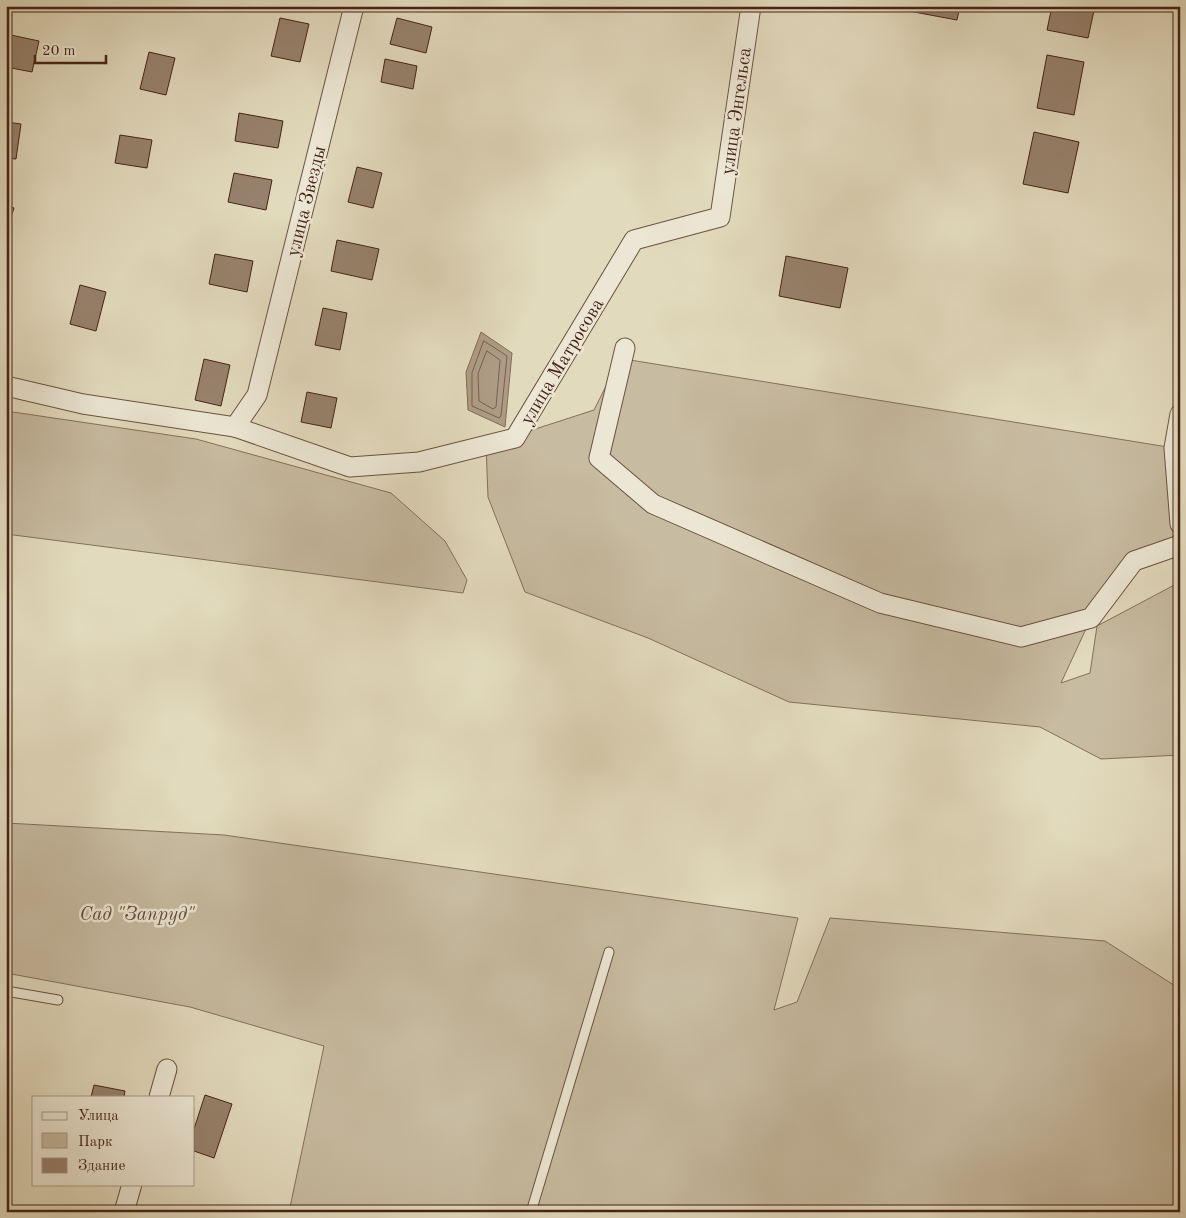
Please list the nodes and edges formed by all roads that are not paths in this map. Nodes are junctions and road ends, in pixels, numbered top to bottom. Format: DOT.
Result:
graph roads {
  1 [pos="354,6"];
  2 [pos="751,6"];
  3 [pos="720,217"];
  4 [pos="625,348"];
  5 [pos="6,386"];
  6 [pos="1180,414"];
  7 [pos="235,427"];
  8 [pos="1180,524"];
  9 [pos="1180,545"];
  10 [pos="609,952"];
  11 [pos="6,991"];
  12 [pos="58,1000"];
  13 [pos="167,1069"];
  14 [pos="159,1096"];
  15 [pos="131,1186"];
  16 [pos="124,1212"];
  17 [pos="531,1212"];
  1 -- 7 [label="street, улица Звезды"];
  2 -- 3 [label="street, улица Энгельса"];
  3 -- 7 [label="street, улица Матросова"];
  4 -- 9 [label="street"];
  5 -- 7 [label="street, улица Матросова"];
  6 -- 8 [label="street"];
  10 -- 17 [label="lane"];
  11 -- 12 [label="lane"];
  13 -- 14 [label="street"];
  15 -- 16 [label="street"];
}
